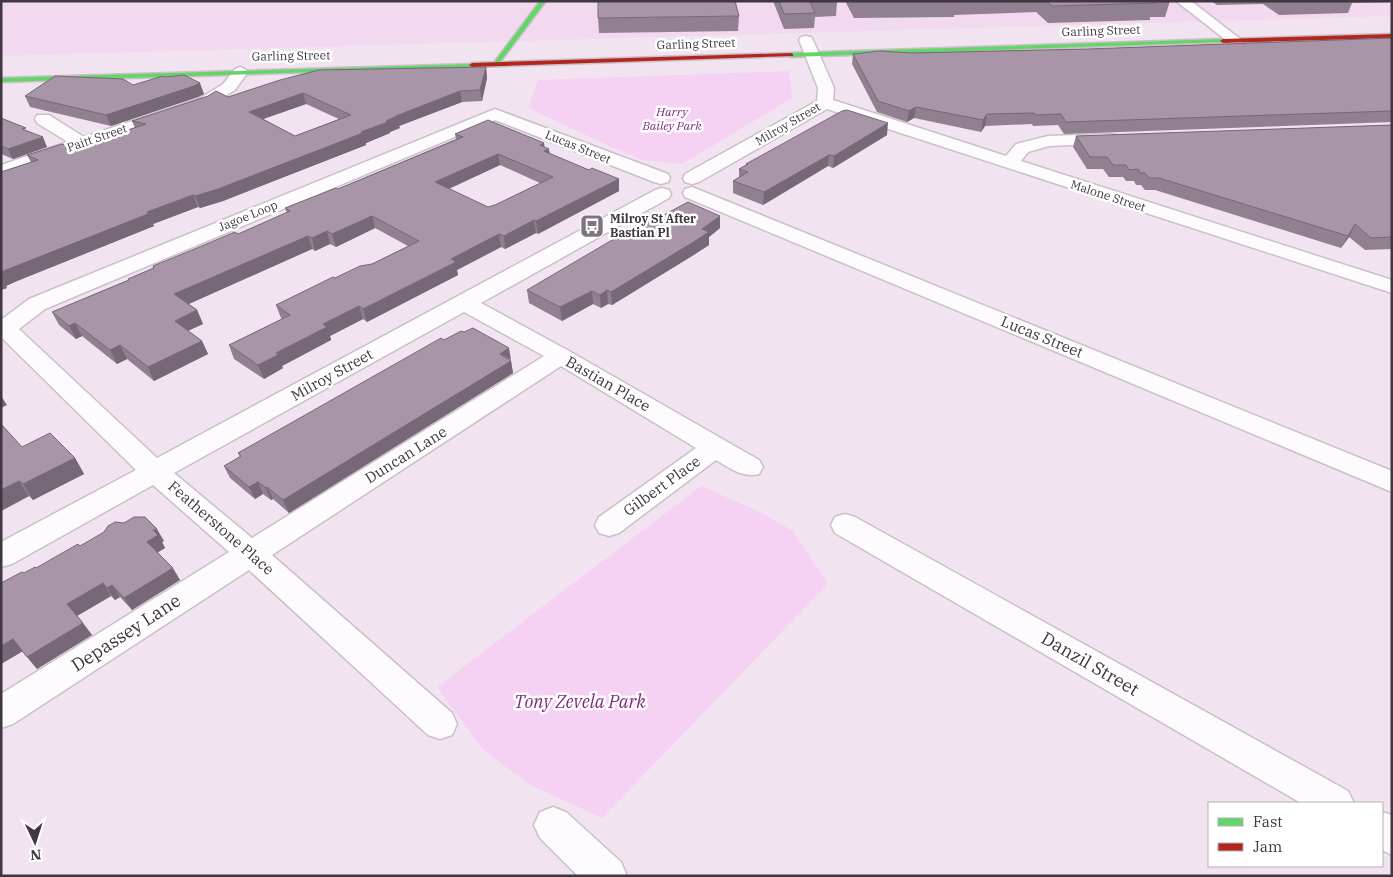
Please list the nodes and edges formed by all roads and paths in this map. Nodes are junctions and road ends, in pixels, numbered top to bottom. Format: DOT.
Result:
graph roads {
  1 [pos="543,1"];
  2 [pos="1182,1"];
  3 [pos="1200,29"];
  4 [pos="1220,29"];
  5 [pos="1236,34"];
  6 [pos="1392,36"];
  7 [pos="807,44"];
  8 [pos="502,48"];
  9 [pos="527,48"];
  10 [pos="495,65"];
  11 [pos="240,72"];
  12 [pos="1,80"];
  13 [pos="824,103"];
  14 [pos="495,114"];
  15 [pos="43,119"];
  16 [pos="1125,139"];
  17 [pos="81,143"];
  18 [pos="1009,164"];
  19 [pos="1,171"];
  20 [pos="661,186"];
  21 [pos="692,186"];
  22 [pos="1392,287"];
  23 [pos="465,302"];
  24 [pos="6,328"];
  25 [pos="561,356"];
  26 [pos="715,447"];
  27 [pos="749,467"];
  28 [pos="155,472"];
  29 [pos="1392,482"];
  30 [pos="609,525"];
  31 [pos="845,525"];
  32 [pos="251,554"];
  33 [pos="1,556"];
  34 [pos="1,713"];
  35 [pos="440,724"];
  36 [pos="1333,802"];
  37 [pos="553,825"];
  38 [pos="608,876"];
  1 -- 8 [label="street"];
  2 -- 4 [label="street"];
  3 -- 4 [label="street"];
  4 -- 5 [label="street"];
  5 -- 6 [label="street, Garling Street"];
  5 -- 7 [label="street, Garling Street"];
  7 -- 10 [label="street, Garling Street"];
  7 -- 13 [label="street, Milroy Street"];
  8 -- 9 [label="street"];
  8 -- 10 [label="street"];
  10 -- 11 [label="street, Garling Street"];
  11 -- 12 [label="street, Garling Street"];
  11 -- 17 [label="street, Paitt Street"];
  13 -- 18 [label="street, Malone Street"];
  13 -- 21 [label="street, Milroy Street"];
  14 -- 20 [label="street, Lucas Street"];
  14 -- 24 [label="street, Jagoe Loop"];
  15 -- 17 [label="street"];
  16 -- 18 [label="street"];
  17 -- 19 [label="street, Paitt Street"];
  18 -- 22 [label="street, Malone Street"];
  20 -- 21 [label="street"];
  20 -- 23 [label="street, Milroy Street"];
  21 -- 29 [label="street, Lucas Street"];
  23 -- 25 [label="street, Bastian Place"];
  23 -- 28 [label="street, Milroy Street"];
  24 -- 28 [label="street, Featherstone Place"];
  25 -- 26 [label="street, Bastian Place"];
  25 -- 32 [label="street, Duncan Lane"];
  26 -- 27 [label="street, Bastian Place"];
  26 -- 30 [label="street, Gilbert Place"];
  28 -- 32 [label="street, Featherstone Place"];
  28 -- 33 [label="street, Milroy Street"];
  31 -- 36 [label="street, Danzil Street"];
  32 -- 34 [label="street, Depassey Lane"];
  32 -- 35 [label="street, Featherstone Place"];
  37 -- 38 [label="street"];
}
